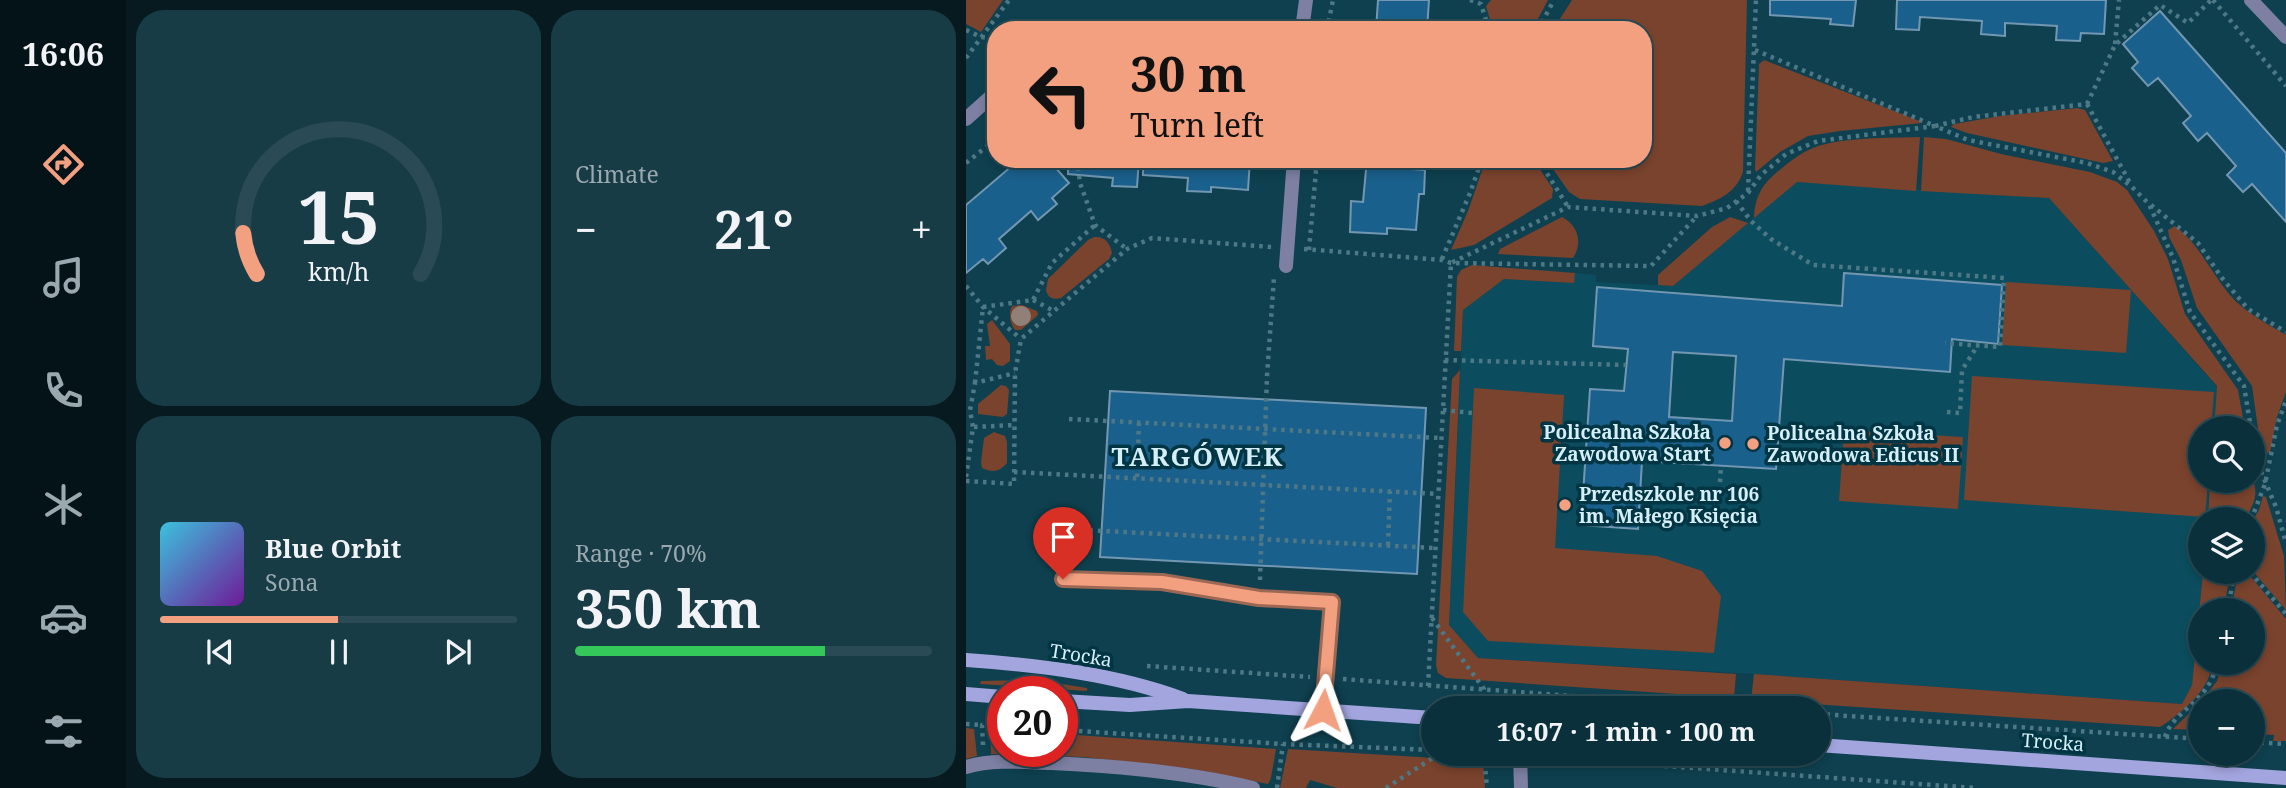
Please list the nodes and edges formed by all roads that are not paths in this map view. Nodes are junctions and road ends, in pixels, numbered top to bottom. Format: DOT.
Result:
graph roads {
  1 [pos="1306,0"];
  2 [pos="2251,0"];
  3 [pos="1304,21"];
  4 [pos="2286,37"];
  5 [pos="987,100"];
  6 [pos="966,119"];
  7 [pos="1293,168"];
  8 [pos="1286,266"];
  9 [pos="1063,579"];
  10 [pos="966,660"];
  11 [pos="966,694"];
  12 [pos="987,696"];
  13 [pos="1188,701"];
  14 [pos="1078,702"];
  15 [pos="1323,710"];
  16 [pos="1421,717"];
  17 [pos="1831,746"];
  18 [pos="1520,766"];
  19 [pos="966,767"];
  20 [pos="2286,778"];
  21 [pos="1253,788"];
  22 [pos="1521,788"];
  1 -- 3 [label="street"];
  2 -- 4 [label="street"];
  5 -- 6 [label="street"];
  7 -- 8 [label="street"];
  9 -- 15 [label="street"];
  10 -- 13 [label="street, Trocka"];
  11 -- 12 [label="street"];
  13 -- 14 [label="street, Trocka"];
  13 -- 15 [label="street, Trocka"];
  15 -- 16 [label="street, Trocka"];
  17 -- 20 [label="street, Trocka"];
  18 -- 22 [label="street"];
  19 -- 21 [label="street"];
}
